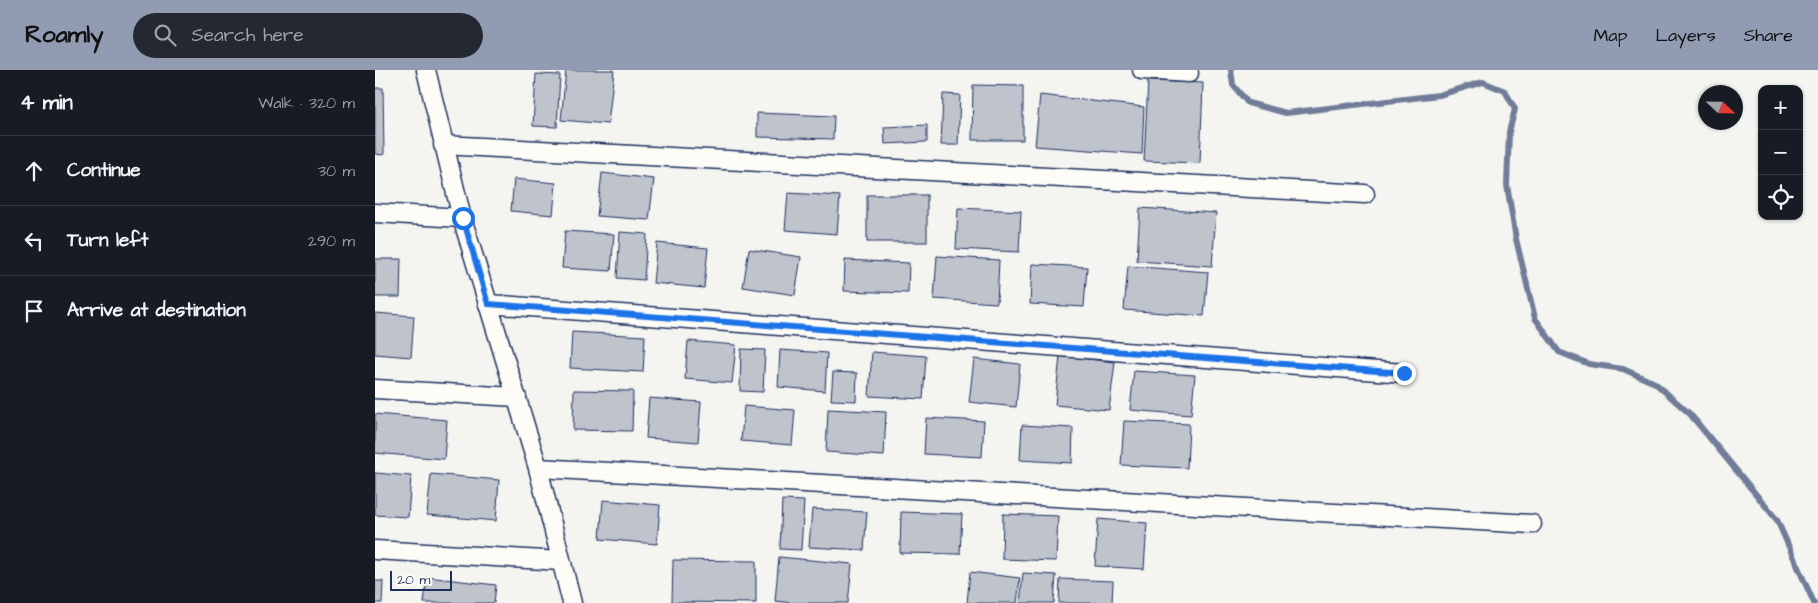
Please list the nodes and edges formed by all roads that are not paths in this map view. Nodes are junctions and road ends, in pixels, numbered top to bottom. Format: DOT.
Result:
graph roads {
  1 [pos="426,70"];
  2 [pos="1142,70"];
  3 [pos="1189,73"];
  4 [pos="443,145"];
  5 [pos="1365,194"];
  6 [pos="375,213"];
  7 [pos="463,218"];
  8 [pos="488,304"];
  9 [pos="1404,373"];
  10 [pos="375,389"];
  11 [pos="517,397"];
  12 [pos="538,468"];
  13 [pos="1532,524"];
  14 [pos="375,550"];
  15 [pos="561,561"];
  16 [pos="572,603"];
  1 -- 4 [label="street"];
  2 -- 3 [label="street"];
  4 -- 5 [label="street"];
  4 -- 7 [label="street"];
  6 -- 7 [label="street"];
  7 -- 8 [label="street"];
  8 -- 9 [label="street"];
  8 -- 11 [label="street"];
  10 -- 11 [label="street"];
  11 -- 12 [label="street"];
  12 -- 13 [label="street"];
  12 -- 15 [label="street"];
  14 -- 15 [label="street"];
  15 -- 16 [label="street"];
}
